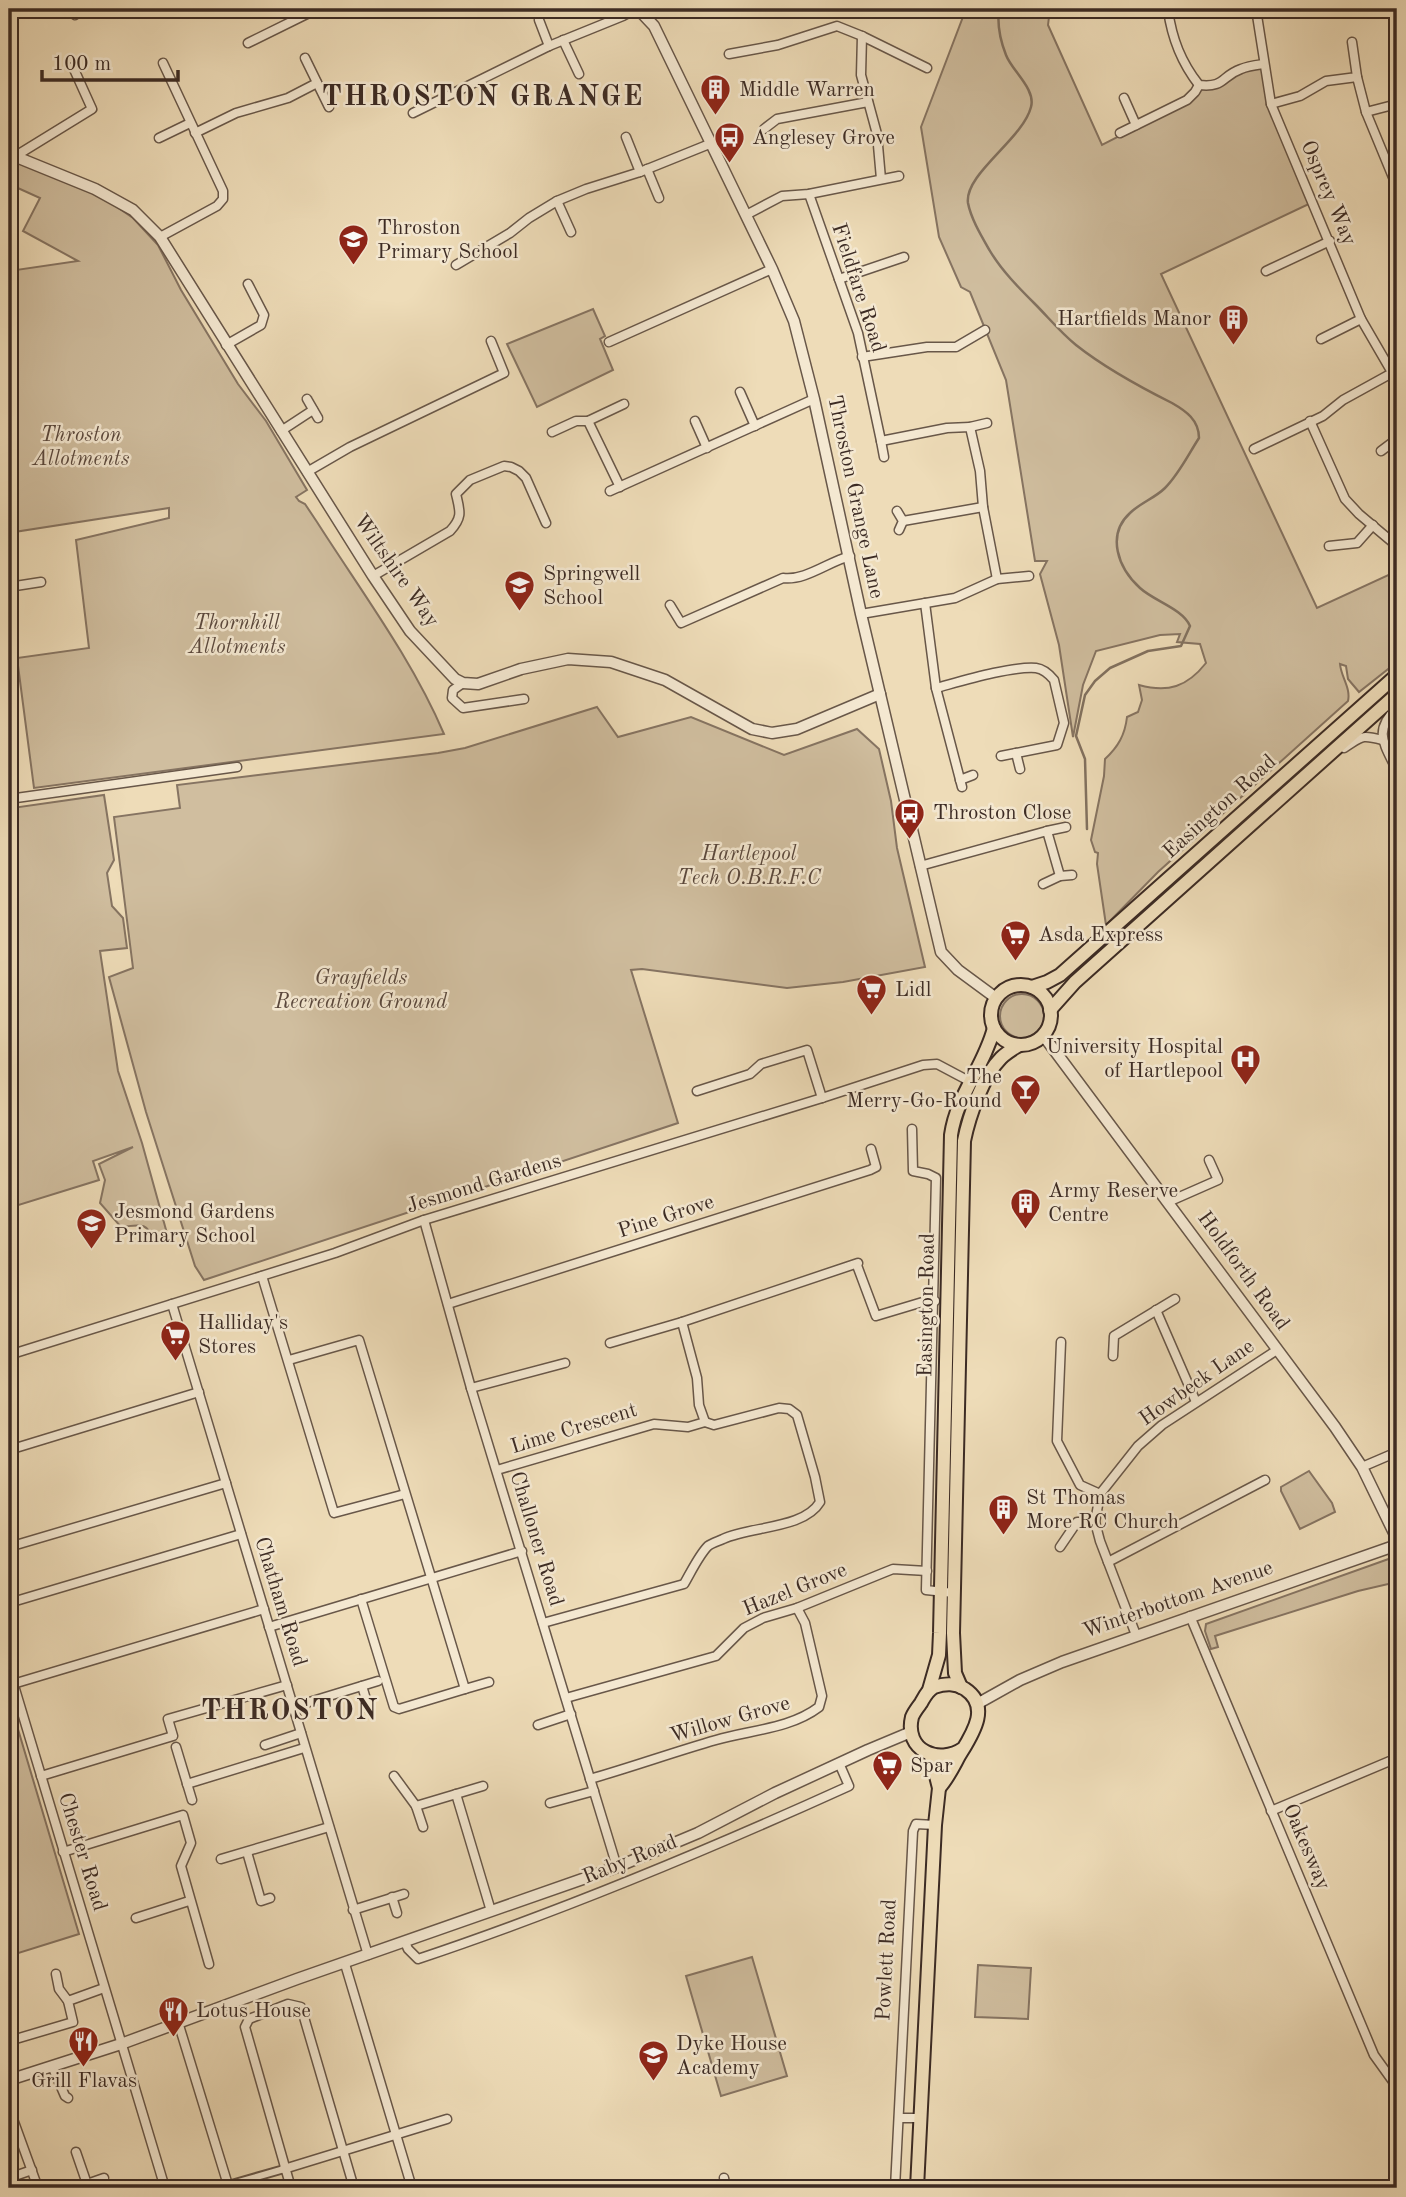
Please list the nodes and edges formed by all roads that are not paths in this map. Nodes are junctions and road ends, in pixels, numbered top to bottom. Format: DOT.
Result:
graph roads {
  1 [pos="317,9"];
  2 [pos="637,9"];
  3 [pos="1166,9"];
  4 [pos="1256,9"];
  5 [pos="539,20"];
  6 [pos="863,36"];
  7 [pos="563,40"];
  8 [pos="1352,42"];
  9 [pos="247,43"];
  10 [pos="549,46"];
  11 [pos="729,54"];
  12 [pos="305,58"];
  13 [pos="163,63"];
  14 [pos="1264,64"];
  15 [pos="73,66"];
  16 [pos="927,68"];
  17 [pos="579,74"];
  18 [pos="1357,77"];
  19 [pos="317,83"];
  20 [pos="1199,85"];
  21 [pos="1124,98"];
  22 [pos="868,102"];
  23 [pos="1271,104"];
  24 [pos="1397,104"];
  25 [pos="329,107"];
  26 [pos="1366,112"];
  27 [pos="413,113"];
  28 [pos="190,123"];
  29 [pos="1136,125"];
  30 [pos="764,129"];
  31 [pos="195,133"];
  32 [pos="1119,133"];
  33 [pos="626,137"];
  34 [pos="159,138"];
  35 [pos="712,143"];
  36 [pos="12,156"];
  37 [pos="644,170"];
  38 [pos="899,176"];
  39 [pos="881,179"];
  40 [pos="1397,187"];
  41 [pos="809,194"];
  42 [pos="659,198"];
  43 [pos="558,201"];
  44 [pos="746,215"];
  45 [pos="572,232"];
  46 [pos="160,237"];
  47 [pos="1330,241"];
  48 [pos="904,257"];
  49 [pos="456,265"];
  50 [pos="772,268"];
  51 [pos="1266,271"];
  52 [pos="839,279"];
  53 [pos="248,284"];
  54 [pos="1362,319"];
  55 [pos="985,330"];
  56 [pos="1321,339"];
  57 [pos="491,341"];
  58 [pos="609,342"];
  59 [pos="226,345"];
  60 [pos="862,357"];
  61 [pos="1392,373"];
  62 [pos="1397,381"];
  63 [pos="740,392"];
  64 [pos="307,399"];
  65 [pos="814,399"];
  66 [pos="624,404"];
  67 [pos="313,410"];
  68 [pos="318,418"];
  69 [pos="588,421"];
  70 [pos="695,421"];
  71 [pos="1310,421"];
  72 [pos="987,423"];
  73 [pos="755,426"];
  74 [pos="970,426"];
  75 [pos="281,431"];
  76 [pos="552,432"];
  77 [pos="1397,439"];
  78 [pos="881,441"];
  79 [pos="706,448"];
  80 [pos="1254,449"];
  81 [pos="1381,451"];
  82 [pos="884,457"];
  83 [pos="307,472"];
  84 [pos="620,487"];
  85 [pos="610,491"];
  86 [pos="983,507"];
  87 [pos="897,511"];
  88 [pos="903,521"];
  89 [pos="546,523"];
  90 [pos="1373,525"];
  91 [pos="899,530"];
  92 [pos="1329,546"];
  93 [pos="1397,546"];
  94 [pos="850,556"];
  95 [pos="373,576"];
  96 [pos="1029,576"];
  97 [pos="998,579"];
  98 [pos="41,582"];
  99 [pos="9,587"];
  100 [pos="925,603"];
  101 [pos="670,605"];
  102 [pos="861,614"];
  103 [pos="1397,675"];
  104 [pos="463,683"];
  105 [pos="936,688"];
  106 [pos="880,694"];
  107 [pos="1397,694"];
  108 [pos="524,699"];
  109 [pos="1397,708"];
  110 [pos="1382,740"];
  111 [pos="1016,753"];
  112 [pos="1329,754"];
  113 [pos="1001,756"];
  114 [pos="237,767"];
  115 [pos="1397,768"];
  116 [pos="1020,769"];
  117 [pos="973,775"];
  118 [pos="9,799"];
  119 [pos="1066,827"];
  120 [pos="1047,831"];
  121 [pos="920,866"];
  122 [pos="1072,875"];
  123 [pos="1060,876"];
  124 [pos="1043,884"];
  125 [pos="1032,987"];
  126 [pos="996,998"];
  127 [pos="1051,1010"];
  128 [pos="994,1028"];
  129 [pos="1043,1035"];
  130 [pos="1019,1045"];
  131 [pos="969,1081"];
  132 [pos="697,1091"];
  133 [pos="822,1098"];
  134 [pos="912,1129"];
  135 [pos="871,1149"];
  136 [pos="1209,1160"];
  137 [pos="949,1183"];
  138 [pos="964,1183"];
  139 [pos="936,1188"];
  140 [pos="1168,1202"];
  141 [pos="424,1220"];
  142 [pos="262,1276"];
  143 [pos="947,1276"];
  144 [pos="962,1277"];
  145 [pos="1175,1299"];
  146 [pos="935,1301"];
  147 [pos="172,1304"];
  148 [pos="448,1304"];
  149 [pos="1156,1310"];
  150 [pos="682,1322"];
  151 [pos="1060,1342"];
  152 [pos="610,1343"];
  153 [pos="1277,1350"];
  154 [pos="9,1355"];
  155 [pos="1113,1356"];
  156 [pos="289,1360"];
  157 [pos="565,1363"];
  158 [pos="471,1388"];
  159 [pos="199,1392"];
  160 [pos="1196,1402"];
  161 [pos="705,1422"];
  162 [pos="9,1450"];
  163 [pos="1397,1452"];
  164 [pos="1362,1467"];
  165 [pos="497,1470"];
  166 [pos="1265,1479"];
  167 [pos="226,1483"];
  168 [pos="405,1494"];
  169 [pos="1100,1494"];
  170 [pos="1095,1522"];
  171 [pos="241,1534"];
  172 [pos="1397,1539"];
  173 [pos="1397,1545"];
  174 [pos="9,1547"];
  175 [pos="1060,1547"];
  176 [pos="522,1551"];
  177 [pos="1108,1562"];
  178 [pos="927,1571"];
  179 [pos="432,1578"];
  180 [pos="948,1593"];
  181 [pos="361,1599"];
  182 [pos="9,1603"];
  183 [pos="797,1608"];
  184 [pos="264,1609"];
  185 [pos="1190,1616"];
  186 [pos="543,1623"];
  187 [pos="270,1627"];
  188 [pos="1136,1635"];
  189 [pos="9,1669"];
  190 [pos="378,1681"];
  191 [pos="489,1682"];
  192 [pos="13,1684"];
  193 [pos="287,1685"];
  194 [pos="362,1686"];
  195 [pos="961,1687"];
  196 [pos="465,1689"];
  197 [pos="929,1690"];
  198 [pos="566,1699"];
  199 [pos="977,1704"];
  200 [pos="293,1707"];
  201 [pos="369,1709"];
  202 [pos="571,1714"];
  203 [pos="538,1725"];
  204 [pos="911,1732"];
  205 [pos="301,1733"];
  206 [pos="265,1745"];
  207 [pos="176,1747"];
  208 [pos="304,1748"];
  209 [pos="964,1748"];
  210 [pos="931,1756"];
  211 [pos="1397,1758"];
  212 [pos="838,1763"];
  213 [pos="41,1776"];
  214 [pos="394,1776"];
  215 [pos="590,1779"];
  216 [pos="187,1784"];
  217 [pos="483,1786"];
  218 [pos="939,1788"];
  219 [pos="594,1791"];
  220 [pos="456,1794"];
  221 [pos="192,1800"];
  222 [pos="550,1803"];
  223 [pos="416,1806"];
  224 [pos="1271,1811"];
  225 [pos="935,1825"];
  226 [pos="329,1827"];
  227 [pos="423,1827"];
  228 [pos="64,1852"];
  229 [pos="247,1852"];
  230 [pos="221,1859"];
  231 [pos="617,1867"];
  232 [pos="404,1894"];
  233 [pos="270,1898"];
  234 [pos="392,1898"];
  235 [pos="190,1901"];
  236 [pos="353,1910"];
  237 [pos="491,1911"];
  238 [pos="397,1913"];
  239 [pos="136,1918"];
  240 [pos="405,1942"];
  241 [pos="368,1955"];
  242 [pos="209,1964"];
  243 [pos="345,1964"];
  244 [pos="55,1974"];
  245 [pos="104,1988"];
  246 [pos="68,2001"];
  247 [pos="178,2022"];
  248 [pos="9,2042"];
  249 [pos="121,2044"];
  250 [pos="51,2066"];
  251 [pos="9,2080"];
  252 [pos="1397,2087"];
  253 [pos="68,2098"];
  254 [pos="9,2108"];
  255 [pos="899,2118"];
  256 [pos="920,2118"];
  257 [pos="447,2119"];
  258 [pos="396,2134"];
  259 [pos="343,2151"];
  260 [pos="76,2152"];
  261 [pos="284,2169"];
  262 [pos="32,2170"];
  263 [pos="9,2178"];
  264 [pos="104,2178"];
  265 [pos="724,2178"];
  266 [pos="87,2184"];
  267 [pos="228,2185"];
  268 [pos="13,2188"];
  269 [pos="38,2188"];
  270 [pos="76,2188"];
  271 [pos="164,2188"];
  272 [pos="216,2188"];
  273 [pos="291,2188"];
  274 [pos="354,2188"];
  275 [pos="412,2188"];
  276 [pos="726,2188"];
  277 [pos="895,2188"];
  278 [pos="917,2188"];
  1 -- 9 [label="street"];
  2 -- 7 [label="street"];
  2 -- 35 [label="street, Throston Grange Lane"];
  3 -- 20 [label="street"];
  4 -- 14 [label="street, Osprey Way"];
  5 -- 10 [label="street"];
  6 -- 11 [label="street"];
  6 -- 16 [label="street"];
  6 -- 22 [label="street"];
  7 -- 10 [label="street"];
  7 -- 17 [label="street"];
  8 -- 18 [label="street"];
  10 -- 27 [label="street"];
  12 -- 19 [label="street"];
  13 -- 28 [label="street"];
  14 -- 20 [label="street"];
  14 -- 23 [label="street, Osprey Way"];
  15 -- 36 [label="street"];
  18 -- 23 [label="street"];
  18 -- 26 [label="street"];
  19 -- 25 [label="street"];
  19 -- 31 [label="street"];
  20 -- 29 [label="street"];
  21 -- 29 [label="street"];
  22 -- 30 [label="street"];
  22 -- 39 [label="street"];
  23 -- 47 [label="street, Osprey Way"];
  24 -- 26 [label="street"];
  26 -- 40 [label="street"];
  28 -- 31 [label="street"];
  28 -- 34 [label="street"];
  29 -- 32 [label="street"];
  31 -- 46 [label="street"];
  33 -- 37 [label="street"];
  35 -- 37 [label="street"];
  35 -- 44 [label="street, Throston Grange Lane"];
  36 -- 46 [label="street, Wiltshire Way"];
  37 -- 42 [label="street"];
  37 -- 43 [label="street"];
  38 -- 39 [label="street"];
  39 -- 41 [label="street"];
  41 -- 44 [label="street"];
  41 -- 52 [label="street, Fieldfare Road"];
  43 -- 45 [label="street"];
  43 -- 49 [label="street"];
  44 -- 50 [label="street, Throston Grange Lane"];
  46 -- 59 [label="street, Wiltshire Way"];
  47 -- 51 [label="street"];
  47 -- 54 [label="street, Osprey Way"];
  48 -- 52 [label="street"];
  50 -- 58 [label="street"];
  50 -- 65 [label="street, Throston Grange Lane"];
  52 -- 60 [label="street, Fieldfare Road"];
  53 -- 59 [label="street"];
  54 -- 56 [label="street"];
  54 -- 61 [label="street, Osprey Way"];
  55 -- 60 [label="street"];
  57 -- 83 [label="street"];
  59 -- 75 [label="street, Wiltshire Way"];
  60 -- 78 [label="street, Fieldfare Road"];
  61 -- 62 [label="street, Osprey Way"];
  61 -- 71 [label="street"];
  63 -- 73 [label="street"];
  64 -- 67 [label="street"];
  65 -- 73 [label="street"];
  65 -- 94 [label="street, Throston Grange Lane"];
  66 -- 69 [label="street"];
  67 -- 68 [label="street"];
  67 -- 75 [label="street"];
  69 -- 76 [label="street"];
  69 -- 84 [label="street"];
  70 -- 79 [label="street"];
  71 -- 80 [label="street"];
  71 -- 90 [label="street"];
  72 -- 74 [label="street"];
  73 -- 79 [label="street"];
  74 -- 78 [label="street"];
  74 -- 86 [label="street"];
  75 -- 83 [label="street, Wiltshire Way"];
  77 -- 81 [label="street"];
  78 -- 82 [label="street, Fieldfare Road"];
  79 -- 84 [label="street"];
  83 -- 95 [label="street, Wiltshire Way"];
  84 -- 85 [label="street"];
  86 -- 88 [label="street"];
  86 -- 97 [label="street"];
  87 -- 88 [label="street"];
  88 -- 91 [label="street"];
  89 -- 95 [label="street"];
  90 -- 92 [label="street"];
  90 -- 93 [label="street"];
  94 -- 101 [label="street"];
  94 -- 102 [label="street, Throston Grange Lane"];
  95 -- 104 [label="street, Wiltshire Way"];
  96 -- 97 [label="street"];
  97 -- 100 [label="street"];
  98 -- 99 [label="street"];
  100 -- 102 [label="street"];
  100 -- 105 [label="street"];
  102 -- 106 [label="street, Throston Grange Lane"];
  103 -- 125 [label="highway, Easington Road"];
  104 -- 106 [label="street"];
  104 -- 108 [label="street"];
  105 -- 111 [label="street"];
  105 -- 117 [label="street"];
  106 -- 121 [label="street, Throston Grange Lane"];
  107 -- 112 [label="highway, Easington Road"];
  109 -- 110 [label="street"];
  110 -- 112 [label="street"];
  110 -- 115 [label="street"];
  111 -- 113 [label="street"];
  111 -- 116 [label="street"];
  112 -- 127 [label="highway, Easington Road"];
  114 -- 118 [label="street"];
  119 -- 120 [label="street"];
  120 -- 121 [label="street"];
  120 -- 123 [label="street"];
  121 -- 126 [label="street, Throston Grange Lane"];
  122 -- 123 [label="street"];
  123 -- 124 [label="street"];
  125 -- 126 [label="highway, Easington Road"];
  125 -- 127 [label="highway"];
  126 -- 128 [label="highway, Easington Road"];
  127 -- 129 [label="highway, Easington Road"];
  128 -- 130 [label="highway"];
  128 -- 131 [label="highway, Easington Road"];
  129 -- 130 [label="highway, Easington Road"];
  129 -- 140 [label="street, Holdforth Road"];
  130 -- 138 [label="highway, Easington Road"];
  131 -- 133 [label="street, Jesmond Gardens"];
  131 -- 137 [label="highway, Easington Road"];
  132 -- 133 [label="street"];
  133 -- 141 [label="street, Jesmond Gardens"];
  134 -- 139 [label="street"];
  135 -- 148 [label="street, Pine Grove"];
  136 -- 140 [label="street"];
  137 -- 138 [label="street"];
  137 -- 139 [label="street"];
  137 -- 143 [label="highway, Easington Road"];
  138 -- 144 [label="highway, Easington Road"];
  139 -- 146 [label="street, Easington Road"];
  140 -- 153 [label="street, Holdforth Road"];
  141 -- 142 [label="street, Jesmond Gardens"];
  141 -- 148 [label="street, Challoner Road"];
  142 -- 147 [label="street, Jesmond Gardens"];
  142 -- 156 [label="street"];
  143 -- 144 [label="highway"];
  143 -- 180 [label="highway, Easington Road"];
  144 -- 180 [label="highway, Easington Road"];
  145 -- 149 [label="street"];
  146 -- 150 [label="street"];
  146 -- 178 [label="street, Easington Road"];
  147 -- 154 [label="street, Jesmond Gardens"];
  147 -- 159 [label="street, Chatham Road"];
  148 -- 158 [label="street, Challoner Road"];
  149 -- 155 [label="street"];
  149 -- 160 [label="street"];
  150 -- 152 [label="street"];
  150 -- 161 [label="street"];
  151 -- 169 [label="street"];
  153 -- 160 [label="street, Howbeck Lane"];
  153 -- 164 [label="street, Holdforth Road"];
  156 -- 168 [label="street"];
  156 -- 168 [label="street"];
  157 -- 158 [label="street"];
  158 -- 165 [label="street, Challoner Road"];
  159 -- 162 [label="street"];
  159 -- 167 [label="street, Chatham Road"];
  160 -- 169 [label="street, Howbeck Lane"];
  161 -- 165 [label="street, Lime Crescent"];
  161 -- 186 [label="street, Lime Crescent"];
  163 -- 164 [label="street"];
  164 -- 172 [label="street, Holdforth Road"];
  165 -- 176 [label="street, Challoner Road"];
  166 -- 177 [label="street"];
  167 -- 171 [label="street, Chatham Road"];
  167 -- 174 [label="street"];
  168 -- 179 [label="street"];
  169 -- 170 [label="street, Howbeck Lane"];
  170 -- 175 [label="street"];
  170 -- 177 [label="street, Howbeck Lane"];
  171 -- 182 [label="street"];
  171 -- 184 [label="street, Chatham Road"];
  173 -- 185 [label="street, Winterbottom Avenue"];
  176 -- 179 [label="street"];
  176 -- 186 [label="street, Challoner Road"];
  177 -- 188 [label="street, Howbeck Lane"];
  178 -- 180 [label="street"];
  178 -- 183 [label="street, Hazel Grove"];
  179 -- 181 [label="street"];
  179 -- 196 [label="street"];
  180 -- 195 [label="highway, Easington Road"];
  180 -- 197 [label="highway, Easington Road"];
  181 -- 187 [label="street"];
  181 -- 196 [label="street"];
  183 -- 198 [label="street, Hazel Grove"];
  183 -- 215 [label="street, Willow Grove"];
  184 -- 187 [label="street, Chatham Road"];
  184 -- 192 [label="street"];
  185 -- 188 [label="street, Winterbottom Avenue"];
  185 -- 224 [label="street, Oakesway"];
  186 -- 198 [label="street, Challoner Road"];
  187 -- 193 [label="street, Chatham Road"];
  188 -- 199 [label="street, Winterbottom Avenue"];
  189 -- 192 [label="street, Chester Road"];
  190 -- 194 [label="street"];
  191 -- 196 [label="street"];
  192 -- 213 [label="street, Chester Road"];
  193 -- 200 [label="street, Chatham Road"];
  193 -- 213 [label="street"];
  194 -- 200 [label="street"];
  194 -- 201 [label="street"];
  195 -- 197 [label="highway"];
  195 -- 199 [label="highway"];
  197 -- 204 [label="highway"];
  198 -- 202 [label="street, Challoner Road"];
  199 -- 209 [label="highway"];
  200 -- 205 [label="street, Chatham Road"];
  202 -- 203 [label="street"];
  202 -- 215 [label="street, Challoner Road"];
  204 -- 210 [label="highway"];
  204 -- 212 [label="street, Raby Road"];
  205 -- 206 [label="street"];
  205 -- 208 [label="street, Chatham Road"];
  207 -- 216 [label="street"];
  208 -- 216 [label="street"];
  208 -- 226 [label="street, Chatham Road"];
  209 -- 210 [label="highway"];
  209 -- 218 [label="highway, Powlett Road"];
  210 -- 218 [label="highway, Powlett Road"];
  211 -- 224 [label="street"];
  212 -- 231 [label="street, Raby Road"];
  212 -- 240 [label="street, Raby Road"];
  213 -- 228 [label="street, Chester Road"];
  214 -- 223 [label="street"];
  215 -- 219 [label="street, Challoner Road"];
  216 -- 221 [label="street"];
  217 -- 220 [label="street"];
  218 -- 225 [label="highway, Powlett Road"];
  219 -- 222 [label="street"];
  219 -- 231 [label="street, Challoner Road"];
  220 -- 223 [label="street"];
  220 -- 237 [label="street"];
  223 -- 227 [label="street"];
  224 -- 252 [label="street, Oakesway"];
  225 -- 255 [label="street, Powlett Road"];
  225 -- 256 [label="highway, Powlett Road"];
  226 -- 229 [label="street"];
  226 -- 236 [label="street, Chatham Road"];
  228 -- 235 [label="street"];
  228 -- 245 [label="street, Chester Road"];
  229 -- 230 [label="street"];
  229 -- 233 [label="street"];
  231 -- 237 [label="street, Raby Road"];
  232 -- 234 [label="street"];
  234 -- 236 [label="street"];
  234 -- 238 [label="street"];
  235 -- 239 [label="street"];
  235 -- 242 [label="street"];
  236 -- 241 [label="street, Chatham Road"];
  237 -- 240 [label="street, Raby Road"];
  240 -- 241 [label="street, Raby Road"];
  241 -- 243 [label="street, Raby Road"];
  243 -- 247 [label="street, Raby Road"];
  243 -- 258 [label="street"];
  244 -- 246 [label="street"];
  245 -- 246 [label="street"];
  245 -- 249 [label="street, Chester Road"];
  246 -- 248 [label="street"];
  247 -- 249 [label="street, Raby Road"];
  247 -- 267 [label="street"];
  249 -- 250 [label="street, Raby Road"];
  249 -- 271 [label="street, Chester Road"];
  250 -- 251 [label="street, Raby Road"];
  250 -- 253 [label="street"];
  254 -- 262 [label="street"];
  255 -- 256 [label="street"];
  255 -- 277 [label="street, Powlett Road"];
  256 -- 278 [label="highway, Powlett Road"];
  257 -- 258 [label="street"];
  258 -- 259 [label="street"];
  258 -- 275 [label="street"];
  259 -- 261 [label="street"];
  259 -- 261 [label="street"];
  259 -- 274 [label="street"];
  260 -- 266 [label="street"];
  261 -- 267 [label="street"];
  261 -- 273 [label="street"];
  262 -- 263 [label="street"];
  262 -- 269 [label="street"];
  263 -- 268 [label="street"];
  264 -- 266 [label="street"];
  265 -- 276 [label="street"];
  266 -- 270 [label="street"];
  267 -- 272 [label="street"];
}
